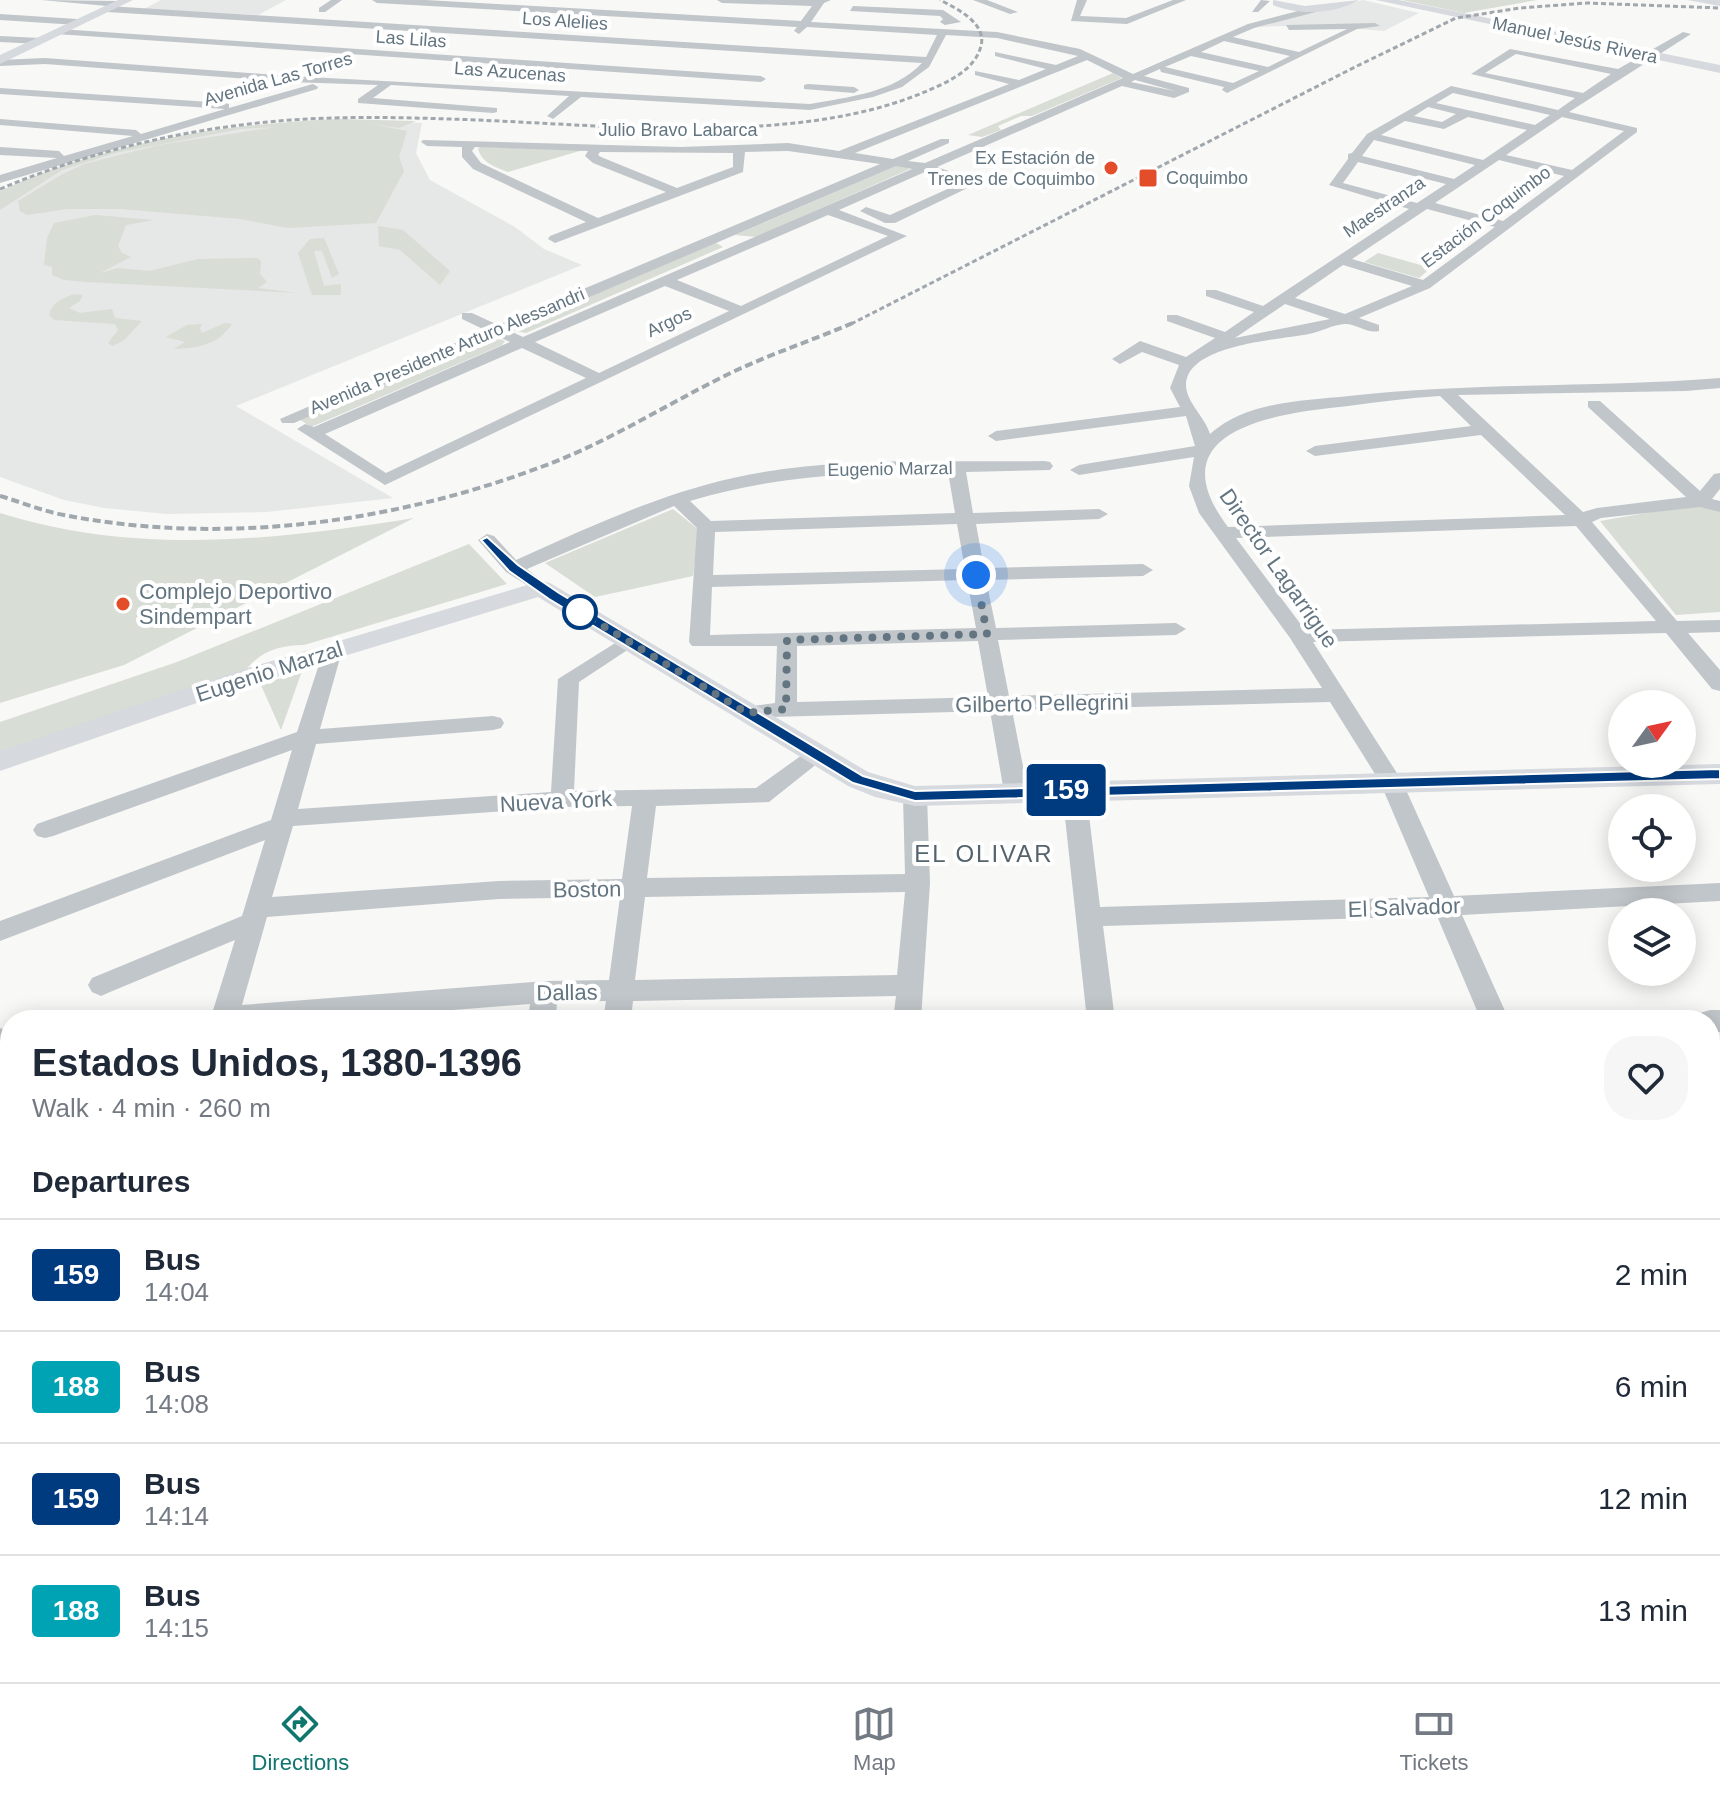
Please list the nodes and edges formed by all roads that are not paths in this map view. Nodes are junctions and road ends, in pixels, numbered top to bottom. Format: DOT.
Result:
graph roads {
  1 [pos="46,0"];
  2 [pos="337,0"];
  3 [pos="377,0"];
  4 [pos="592,0"];
  5 [pos="612,0"];
  6 [pos="722,0"];
  7 [pos="978,0"];
  8 [pos="1018,0"];
  9 [pos="1082,0"];
  10 [pos="1181,0"];
  11 [pos="1353,0"];
  12 [pos="1380,0"];
  13 [pos="1693,0"];
  14 [pos="412,1"];
  15 [pos="756,1"];
  16 [pos="1342,1"];
  17 [pos="1719,1"];
  18 [pos="821,3"];
  19 [pos="117,4"];
  20 [pos="1270,4"];
  21 [pos="1317,9"];
  22 [pos="322,10"];
  23 [pos="399,10"];
  24 [pos="557,10"];
  25 [pos="574,11"];
  26 [pos="0,17"];
  27 [pos="387,17"];
  28 [pos="949,19"];
  29 [pos="80,22"];
  30 [pos="806,22"];
  31 [pos="375,25"];
  32 [pos="1251,26"];
  33 [pos="1375,26"];
  34 [pos="1359,27"];
  35 [pos="1265,29"];
  36 [pos="943,31"];
  37 [pos="59,32"];
  38 [pos="481,32"];
  39 [pos="361,33"];
  40 [pos="500,33"];
  41 [pos="708,33"];
  42 [pos="1686,34"];
  43 [pos="793,37"];
  44 [pos="809,38"];
  45 [pos="1223,38"];
  46 [pos="0,39"];
  47 [pos="40,41"];
  48 [pos="348,42"];
  49 [pos="1238,42"];
  50 [pos="1326,43"];
  51 [pos="463,44"];
  52 [pos="920,44"];
  53 [pos="936,45"];
  54 [pos="431,47"];
  55 [pos="1168,47"];
  56 [pos="335,51"];
  57 [pos="782,51"];
  58 [pos="1192,52"];
  59 [pos="825,53"];
  60 [pos="999,54"];
  61 [pos="403,55"];
  62 [pos="687,55"];
  63 [pos="1300,55"];
  64 [pos="1647,55"];
  65 [pos="422,56"];
  66 [pos="1207,56"];
  67 [pos="1085,57"];
  68 [pos="322,59"];
  69 [pos="1552,59"];
  70 [pos="928,60"];
  71 [pos="1500,60"];
  72 [pos="1,61"];
  73 [pos="679,64"];
  74 [pos="308,67"];
  75 [pos="814,68"];
  76 [pos="1056,68"];
  77 [pos="1155,68"];
  78 [pos="1720,69"];
  79 [pos="1112,70"];
  80 [pos="1269,70"];
  81 [pos="1171,72"];
  82 [pos="670,73"];
  83 [pos="979,73"];
  84 [pos="1620,73"];
  85 [pos="885,74"];
  86 [pos="913,76"];
  87 [pos="1098,76"];
  88 [pos="290,79"];
  89 [pos="761,79"];
  90 [pos="318,80"];
  91 [pos="1128,80"];
  92 [pos="337,81"];
  93 [pos="389,82"];
  94 [pos="1019,83"];
  95 [pos="808,87"];
  96 [pos="0,91"];
  97 [pos="517,91"];
  98 [pos="877,91"];
  99 [pos="577,95"];
  100 [pos="1585,97"];
  101 [pos="255,99"];
  102 [pos="636,101"];
  103 [pos="740,104"];
  104 [pos="1427,104"];
  105 [pos="757,105"];
  106 [pos="227,107"];
  107 [pos="790,107"];
  108 [pos="1466,113"];
  109 [pos="1560,114"];
  110 [pos="553,116"];
  111 [pos="1405,117"];
  112 [pos="746,118"];
  113 [pos="0,122"];
  114 [pos="1536,129"];
  115 [pos="136,133"];
  116 [pos="1371,136"];
  117 [pos="427,142"];
  118 [pos="986,142"];
  119 [pos="472,144"];
  120 [pos="596,148"];
  121 [pos="797,149"];
  122 [pos="739,150"];
  123 [pos="0,151"];
  124 [pos="59,155"];
  125 [pos="840,155"];
  126 [pos="1497,156"];
  127 [pos="1352,157"];
  128 [pos="893,163"];
  129 [pos="1485,164"];
  130 [pos="926,167"];
  131 [pos="0,172"];
  132 [pos="1573,174"];
  133 [pos="0,179"];
  134 [pos="1457,183"];
  135 [pos="676,192"];
  136 [pos="842,203"];
  137 [pos="1422,206"];
  138 [pos="827,210"];
  139 [pos="598,223"];
  140 [pos="1504,225"];
  141 [pos="722,235"];
  142 [pos="555,239"];
  143 [pos="747,244"];
  144 [pos="1340,260"];
  145 [pos="664,280"];
  146 [pos="1425,285"];
  147 [pos="1211,293"];
  148 [pos="1283,299"];
  149 [pos="741,311"];
  150 [pos="1264,311"];
  151 [pos="467,316"];
  152 [pos="1172,318"];
  153 [pos="1345,319"];
  154 [pos="1374,328"];
  155 [pos="497,330"];
  156 [pos="1225,337"];
  157 [pos="522,342"];
  158 [pos="1211,347"];
  159 [pos="1120,359"];
  160 [pos="1188,363"];
  161 [pos="596,377"];
  162 [pos="1720,383"];
  163 [pos="1444,391"];
  164 [pos="1594,404"];
  165 [pos="1279,409"];
  166 [pos="1192,415"];
  167 [pos="1487,429"];
  168 [pos="314,433"];
  169 [pos="996,436"];
  170 [pos="1204,450"];
  171 [pos="1315,451"];
  172 [pos="1044,466"];
  173 [pos="956,468"];
  174 [pos="1079,470"];
  175 [pos="1720,478"];
  176 [pos="677,499"];
  177 [pos="1701,501"];
  178 [pos="1720,507"];
  179 [pos="1099,514"];
  180 [pos="965,519"];
  181 [pos="1581,520"];
  182 [pos="706,527"];
  183 [pos="1224,533"];
  184 [pos="487,540"];
  185 [pos="513,568"];
  186 [pos="1143,570"];
  187 [pos="976,575"];
  188 [pos="703,581"];
  189 [pos="541,588"];
  190 [pos="1720,626"];
  191 [pos="1675,628"];
  192 [pos="1176,629"];
  193 [pos="987,634"];
  194 [pos="1299,636"];
  195 [pos="787,640"];
  196 [pos="628,641"];
  197 [pos="332,651"];
  198 [pos="1720,684"];
  199 [pos="1337,695"];
  200 [pos="1000,704"];
  201 [pos="786,709"];
  202 [pos="747,713"];
  203 [pos="493,723"];
  204 [pos="306,737"];
  205 [pos="817,755"];
  206 [pos="0,761"];
  207 [pos="1720,774"];
  208 [pos="1391,781"];
  209 [pos="1074,790"];
  210 [pos="1016,792"];
  211 [pos="915,796"];
  212 [pos="645,797"];
  213 [pos="562,799"];
  214 [pos="282,821"];
  215 [pos="45,830"];
  216 [pos="918,883"];
  217 [pos="635,888"];
  218 [pos="1720,892"];
  219 [pos="1445,906"];
  220 [pos="254,915"];
  221 [pos="1089,917"];
  222 [pos="0,931"];
  223 [pos="101,985"];
  224 [pos="910,985"];
  225 [pos="622,991"];
  226 [pos="545,992"];
  227 [pos="226,1010"];
  228 [pos="323,1010"];
  229 [pos="543,1010"];
  230 [pos="619,1010"];
  231 [pos="908,1010"];
  232 [pos="1100,1010"];
  233 [pos="1491,1010"];
  1 -- 19 [label="street, Los Alelies"];
  2 -- 22 [label="street"];
  3 -- 14 [label="street"];
  4 -- 24 [label="street, Avenida Las Torres"];
  5 -- 25 [label="street"];
  6 -- 15 [label="street"];
  7 -- 8 [label="street"];
  9 -- 10 [label="street"];
  11 -- 16 [label="main road, Avenida Presidente Arturo Alessandri"];
  12 -- 64 [label="main road, Manuel Jesús Rivera"];
  13 -- 17 [label="main road"];
  14 -- 23 [label="street"];
  14 -- 24 [label="street"];
  15 -- 18 [label="street"];
  16 -- 21 [label="main road, Avenida Presidente Arturo Alessandri"];
  18 -- 28 [label="street"];
  18 -- 30 [label="street"];
  19 -- 29 [label="main road"];
  19 -- 31 [label="street, Los Alelies"];
  20 -- 21 [label="main road, Avenida Presidente Arturo Alessandri"];
  20 -- 32 [label="street, Avenida Presidente Arturo Alessandri"];
  20 -- 55 [label="street"];
  21 -- 32 [label="street, Avenida Presidente Arturo Alessandri"];
  24 -- 25 [label="street"];
  24 -- 38 [label="street, Avenida Las Torres"];
  25 -- 40 [label="street"];
  25 -- 41 [label="street"];
  26 -- 29 [label="street"];
  27 -- 31 [label="street"];
  29 -- 37 [label="main road"];
  30 -- 36 [label="street"];
  30 -- 41 [label="street"];
  30 -- 43 [label="street"];
  31 -- 38 [label="street, Los Alelies"];
  31 -- 39 [label="street"];
  32 -- 35 [label="street"];
  32 -- 45 [label="street, Avenida Presidente Arturo Alessandri"];
  33 -- 34 [label="street"];
  34 -- 35 [label="street"];
  34 -- 50 [label="street"];
  35 -- 49 [label="street"];
  35 -- 50 [label="street"];
  36 -- 53 [label="street, Las Azucenas"];
  36 -- 67 [label="street"];
  37 -- 47 [label="main road"];
  37 -- 56 [label="street, Las Lilas"];
  38 -- 40 [label="street, Los Alelies"];
  38 -- 65 [label="street, Avenida Las Torres"];
  40 -- 41 [label="street, Los Alelies"];
  40 -- 51 [label="street"];
  41 -- 57 [label="street, Los Alelies"];
  41 -- 62 [label="street"];
  42 -- 64 [label="street, Maestranza"];
  43 -- 44 [label="street"];
  43 -- 57 [label="street"];
  45 -- 49 [label="street"];
  45 -- 58 [label="street, Avenida Presidente Arturo Alessandri"];
  46 -- 47 [label="street"];
  47 -- 72 [label="main road"];
  48 -- 56 [label="street"];
  49 -- 63 [label="street"];
  49 -- 66 [label="street"];
  50 -- 63 [label="street"];
  52 -- 53 [label="street"];
  53 -- 70 [label="street, Las Azucenas"];
  54 -- 61 [label="street, Avenida Las Torres"];
  55 -- 58 [label="street"];
  55 -- 79 [label="street"];
  56 -- 61 [label="street, Las Lilas"];
  56 -- 68 [label="street"];
  57 -- 59 [label="street, Los Alelies"];
  57 -- 89 [label="street"];
  58 -- 66 [label="street"];
  58 -- 77 [label="street, Avenida Presidente Arturo Alessandri"];
  59 -- 70 [label="street, Los Alelies"];
  59 -- 75 [label="street"];
  60 -- 76 [label="street"];
  61 -- 65 [label="street, Las Lilas"];
  61 -- 90 [label="street, Avenida Las Torres"];
  63 -- 80 [label="street"];
  64 -- 78 [label="main road, Manuel Jesús Rivera"];
  64 -- 84 [label="street, Maestranza"];
  65 -- 82 [label="street, Las Lilas"];
  65 -- 92 [label="street, Avenida Las Torres"];
  66 -- 80 [label="street"];
  66 -- 81 [label="street"];
  67 -- 76 [label="street"];
  67 -- 79 [label="street"];
  69 -- 71 [label="street"];
  69 -- 71 [label="street"];
  69 -- 84 [label="street"];
  70 -- 86 [label="street, Las Azucenas"];
  71 -- 100 [label="street"];
  72 -- 88 [label="street, Las Azucenas"];
  73 -- 82 [label="street"];
  74 -- 88 [label="street"];
  76 -- 94 [label="street"];
  77 -- 81 [label="street"];
  77 -- 91 [label="street, Avenida Presidente Arturo Alessandri"];
  79 -- 87 [label="street"];
  79 -- 91 [label="street"];
  80 -- 81 [label="street"];
  82 -- 89 [label="street, Las Lilas"];
  82 -- 102 [label="street"];
  83 -- 94 [label="street"];
  84 -- 100 [label="street, Maestranza"];
  85 -- 86 [label="street"];
  86 -- 98 [label="street, Las Azucenas"];
  88 -- 90 [label="street, Las Azucenas"];
  88 -- 101 [label="street"];
  89 -- 103 [label="street"];
  90 -- 92 [label="street, Las Azucenas"];
  90 -- 101 [label="street, Avenida Las Torres"];
  91 -- 118 [label="street, Avenida Presidente Arturo Alessandri"];
  92 -- 93 [label="street, Las Azucenas"];
  92 -- 133 [label="street, Avenida Las Torres"];
  93 -- 97 [label="street, Las Azucenas"];
  93 -- 97 [label="street"];
  94 -- 125 [label="street"];
  95 -- 98 [label="street"];
  96 -- 106 [label="street"];
  97 -- 99 [label="street, Las Azucenas"];
  98 -- 107 [label="street, Las Azucenas"];
  99 -- 102 [label="street, Las Azucenas"];
  99 -- 110 [label="street"];
  100 -- 109 [label="street, Maestranza"];
  101 -- 106 [label="street, Avenida Las Torres"];
  102 -- 103 [label="street, Las Azucenas"];
  103 -- 105 [label="street, Las Azucenas"];
  104 -- 108 [label="street"];
  104 -- 109 [label="street"];
  104 -- 111 [label="street"];
  105 -- 107 [label="street, Las Azucenas"];
  105 -- 112 [label="street"];
  106 -- 115 [label="street, Avenida Las Torres"];
  107 -- 121 [label="street"];
  108 -- 111 [label="street"];
  108 -- 114 [label="street"];
  109 -- 114 [label="street, Maestranza"];
  109 -- 132 [label="street, Estación Coquimbo"];
  111 -- 116 [label="street"];
  113 -- 115 [label="street"];
  114 -- 126 [label="street, Maestranza"];
  115 -- 124 [label="street, Avenida Las Torres"];
  116 -- 127 [label="street"];
  116 -- 129 [label="street"];
  117 -- 119 [label="street, Julio Bravo Labarca"];
  118 -- 128 [label="street, Avenida Presidente Arturo Alessandri"];
  118 -- 130 [label="street, Avenida Presidente Arturo Alessandri"];
  119 -- 120 [label="street, Julio Bravo Labarca"];
  119 -- 139 [label="street"];
  120 -- 122 [label="street, Julio Bravo Labarca"];
  120 -- 135 [label="street"];
  121 -- 122 [label="street, Julio Bravo Labarca"];
  121 -- 125 [label="street, Julio Bravo Labarca"];
  122 -- 135 [label="street"];
  123 -- 124 [label="street"];
  124 -- 131 [label="street, Avenida Las Torres"];
  125 -- 128 [label="street, Julio Bravo Labarca"];
  126 -- 129 [label="street, Maestranza"];
  126 -- 132 [label="street"];
  127 -- 134 [label="street"];
  127 -- 137 [label="street"];
  128 -- 130 [label="street, Julio Bravo Labarca"];
  128 -- 141 [label="street, Avenida Presidente Arturo Alessandri"];
  129 -- 134 [label="street, Maestranza"];
  130 -- 136 [label="street, Avenida Presidente Arturo Alessandri"];
  130 -- 136 [label="street, Julio Bravo Labarca"];
  132 -- 140 [label="street, Estación Coquimbo"];
  134 -- 137 [label="street, Maestranza"];
  135 -- 139 [label="street"];
  136 -- 138 [label="street, Avenida Presidente Arturo Alessandri"];
  137 -- 140 [label="street"];
  137 -- 144 [label="street, Maestranza"];
  138 -- 143 [label="street, Avenida Presidente Arturo Alessandri"];
  138 -- 149 [label="street, Argos"];
  139 -- 142 [label="street"];
  140 -- 146 [label="street, Estación Coquimbo"];
  141 -- 143 [label="street"];
  141 -- 155 [label="street, Avenida Presidente Arturo Alessandri"];
  143 -- 145 [label="street, Avenida Presidente Arturo Alessandri"];
  144 -- 146 [label="street"];
  144 -- 148 [label="street, Maestranza"];
  145 -- 149 [label="street"];
  145 -- 157 [label="street, Avenida Presidente Arturo Alessandri"];
  146 -- 153 [label="street, Estación Coquimbo"];
  147 -- 150 [label="street"];
  148 -- 150 [label="street, Maestranza"];
  148 -- 153 [label="street"];
  149 -- 161 [label="street, Argos"];
  150 -- 156 [label="street, Maestranza"];
  151 -- 155 [label="street"];
  152 -- 156 [label="street"];
  153 -- 154 [label="street"];
  153 -- 158 [label="street, Estación Coquimbo"];
  155 -- 157 [label="street"];
  155 -- 168 [label="street, Avenida Presidente Arturo Alessandri"];
  156 -- 158 [label="street, Maestranza"];
  157 -- 161 [label="street"];
  157 -- 168 [label="street, Avenida Presidente Arturo Alessandri"];
  158 -- 160 [label="street, Maestranza"];
  159 -- 160 [label="street"];
  160 -- 166 [label="street"];
  161 -- 168 [label="street, Argos"];
  162 -- 163 [label="street"];
  163 -- 165 [label="street"];
  163 -- 167 [label="street"];
  164 -- 177 [label="street"];
  165 -- 166 [label="street"];
  165 -- 170 [label="street"];
  166 -- 169 [label="street"];
  166 -- 170 [label="street"];
  167 -- 171 [label="street"];
  167 -- 181 [label="street"];
  170 -- 174 [label="street"];
  170 -- 183 [label="street, Director Lagarrigue"];
  172 -- 173 [label="street, Eugenio Marzal"];
  173 -- 176 [label="street, Eugenio Marzal"];
  173 -- 180 [label="street"];
  175 -- 177 [label="street"];
  176 -- 182 [label="street"];
  176 -- 185 [label="street, Eugenio Marzal"];
  177 -- 178 [label="street"];
  177 -- 181 [label="street"];
  179 -- 180 [label="street"];
  180 -- 182 [label="street"];
  180 -- 187 [label="street"];
  181 -- 183 [label="street"];
  181 -- 191 [label="street"];
  182 -- 188 [label="street"];
  183 -- 194 [label="street, Director Lagarrigue"];
  184 -- 185 [label="street"];
  185 -- 189 [label="street"];
  186 -- 187 [label="street"];
  187 -- 188 [label="street"];
  187 -- 193 [label="street"];
  188 -- 195 [label="street"];
  189 -- 196 [label="main road"];
  189 -- 197 [label="main road, Eugenio Marzal"];
  190 -- 191 [label="street"];
  191 -- 194 [label="street"];
  191 -- 198 [label="street"];
  192 -- 193 [label="street"];
  193 -- 195 [label="street"];
  193 -- 200 [label="street"];
  194 -- 199 [label="street, Director Lagarrigue"];
  195 -- 201 [label="street"];
  196 -- 202 [label="main road"];
  196 -- 213 [label="street"];
  197 -- 204 [label="street"];
  197 -- 206 [label="main road, Eugenio Marzal"];
  199 -- 200 [label="street, Gilberto Pellegrini"];
  199 -- 208 [label="street, Director Lagarrigue"];
  200 -- 201 [label="street, Gilberto Pellegrini"];
  200 -- 210 [label="street"];
  201 -- 202 [label="street, Gilberto Pellegrini"];
  202 -- 205 [label="main road"];
  203 -- 204 [label="street"];
  204 -- 214 [label="street"];
  204 -- 215 [label="street"];
  205 -- 211 [label="main road"];
  205 -- 212 [label="street, Nueva York"];
  207 -- 208 [label="main road"];
  208 -- 209 [label="main road"];
  208 -- 219 [label="street, Director Lagarrigue"];
  209 -- 210 [label="main road"];
  209 -- 221 [label="street"];
  210 -- 211 [label="main road"];
  211 -- 216 [label="street"];
  212 -- 213 [label="street, Nueva York"];
  212 -- 217 [label="street"];
  213 -- 214 [label="street, Nueva York"];
  214 -- 220 [label="street"];
  214 -- 222 [label="street, Nueva York"];
  216 -- 217 [label="street, Boston"];
  216 -- 224 [label="street"];
  217 -- 220 [label="street, Boston"];
  217 -- 225 [label="street"];
  218 -- 219 [label="street, El Salvador"];
  219 -- 221 [label="street, El Salvador"];
  219 -- 233 [label="street, Director Lagarrigue"];
  220 -- 223 [label="street, Boston"];
  220 -- 227 [label="street"];
  221 -- 232 [label="street"];
  224 -- 225 [label="street, Dallas"];
  224 -- 231 [label="street"];
  225 -- 226 [label="street, Dallas"];
  225 -- 230 [label="street"];
  226 -- 228 [label="street, Dallas"];
  226 -- 229 [label="street"];
}
